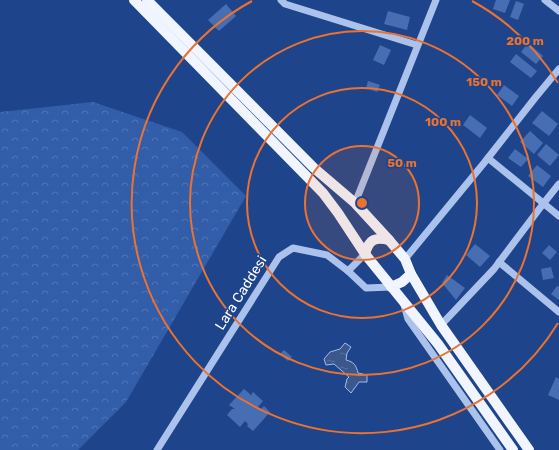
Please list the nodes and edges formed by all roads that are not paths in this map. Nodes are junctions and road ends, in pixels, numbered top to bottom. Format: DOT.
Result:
graph roads {
  1 [pos="134,0"];
  2 [pos="281,0"];
  3 [pos="436,0"];
  4 [pos="545,0"];
  5 [pos="150,2"];
  6 [pos="559,11"];
  7 [pos="417,46"];
  8 [pos="559,69"];
  9 [pos="488,158"];
  10 [pos="559,184"];
  11 [pos="355,203"];
  12 [pos="543,204"];
  13 [pos="559,216"];
  14 [pos="390,240"];
  15 [pos="365,254"];
  16 [pos="405,259"];
  17 [pos="499,262"];
  18 [pos="348,271"];
  19 [pos="411,274"];
  20 [pos="391,287"];
  21 [pos="403,301"];
  22 [pos="559,312"];
  23 [pos="441,325"];
  24 [pos="157,450"];
  25 [pos="500,450"];
  26 [pos="513,450"];
  27 [pos="529,450"];
  1 -- 15 [label="main road"];
  2 -- 7 [label="street"];
  3 -- 7 [label="street"];
  4 -- 6 [label="street"];
  5 -- 11 [label="main road"];
  7 -- 11 [label="street"];
  8 -- 9 [label="street"];
  9 -- 12 [label="street"];
  9 -- 16 [label="street"];
  10 -- 12 [label="street"];
  11 -- 14 [label="main road"];
  12 -- 13 [label="street"];
  12 -- 17 [label="street"];
  14 -- 15 [label="main road"];
  14 -- 16 [label="main road"];
  15 -- 18 [label="street"];
  15 -- 20 [label="main road"];
  16 -- 19 [label="main road"];
  17 -- 22 [label="street"];
  17 -- 23 [label="street"];
  18 -- 20 [label="street, Lara Caddesi"];
  18 -- 24 [label="street, Lara Caddesi"];
  19 -- 20 [label="main road"];
  19 -- 23 [label="main road"];
  20 -- 21 [label="main road"];
  21 -- 25 [label="street"];
  21 -- 26 [label="main road"];
  23 -- 27 [label="main road"];
}
